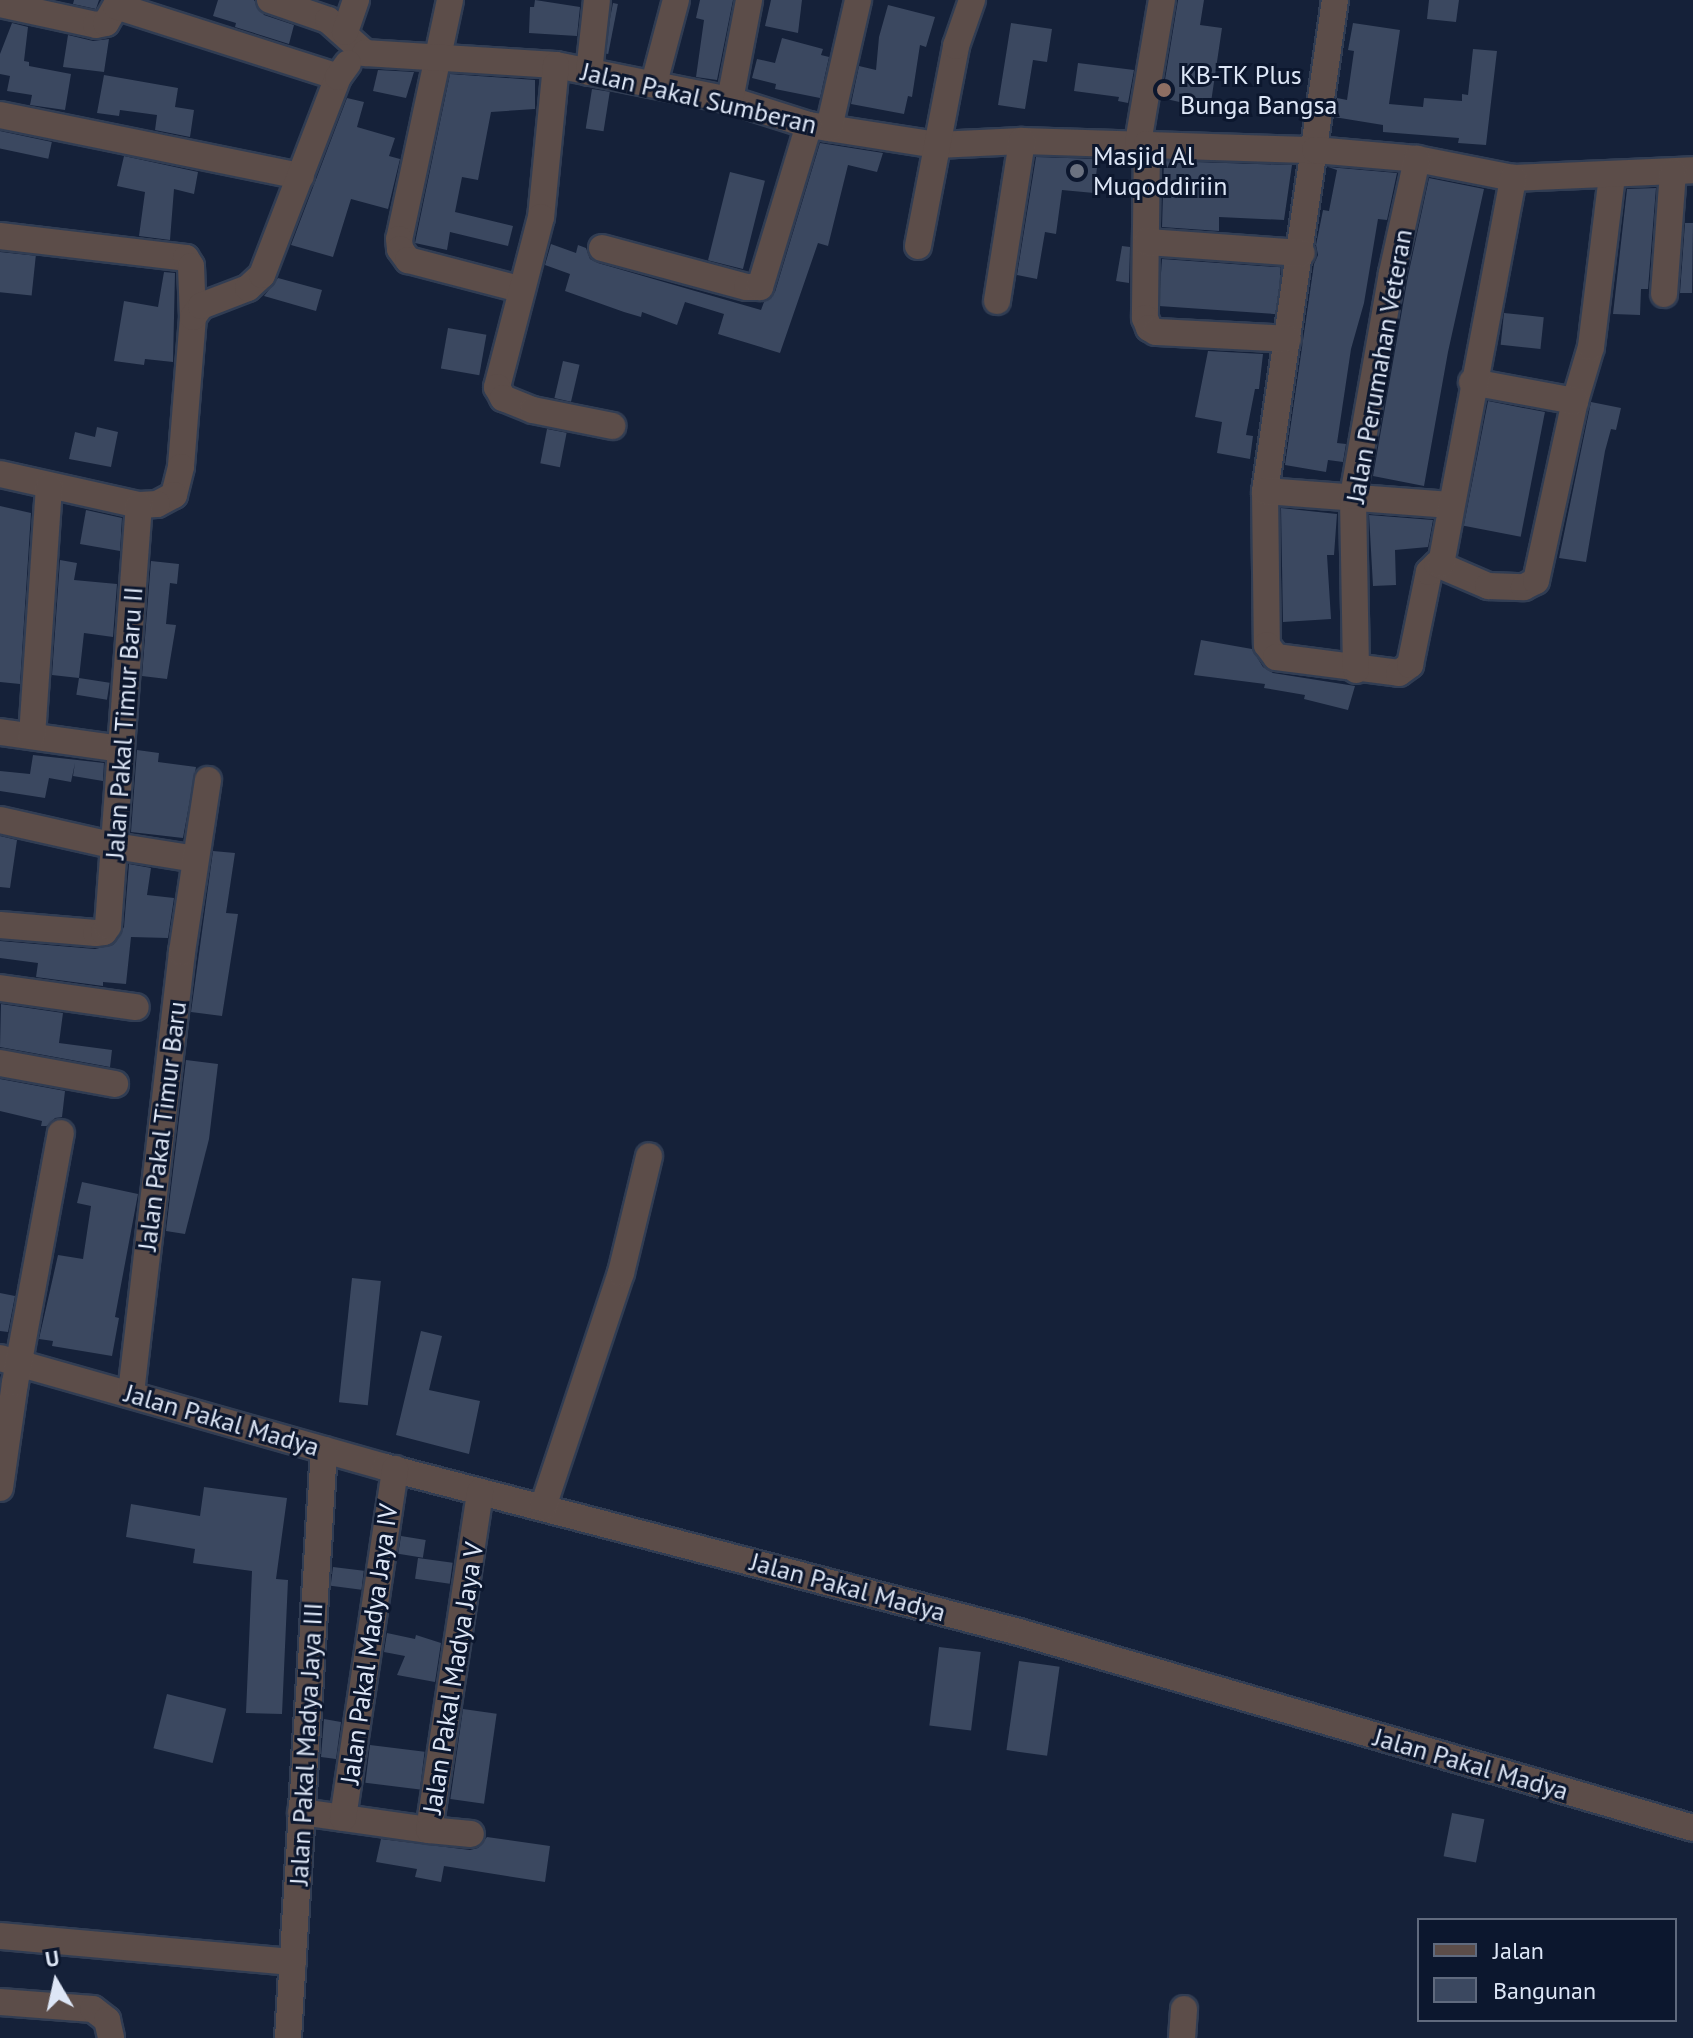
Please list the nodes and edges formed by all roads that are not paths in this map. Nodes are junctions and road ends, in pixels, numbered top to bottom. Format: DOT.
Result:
graph roads {
  1 [pos="270,0"];
  2 [pos="356,0"];
  3 [pos="450,0"];
  4 [pos="597,0"];
  5 [pos="676,0"];
  6 [pos="749,0"];
  7 [pos="858,0"];
  8 [pos="972,0"];
  9 [pos="1162,0"];
  10 [pos="1335,0"];
  11 [pos="117,3"];
  12 [pos="0,4"];
  13 [pos="345,32"];
  14 [pos="365,53"];
  15 [pos="440,60"];
  16 [pos="556,65"];
  17 [pos="589,72"];
  18 [pos="338,77"];
  19 [pos="654,83"];
  20 [pos="730,100"];
  21 [pos="0,115"];
  22 [pos="819,127"];
  23 [pos="1022,141"];
  24 [pos="1143,144"];
  25 [pos="937,145"];
  26 [pos="1315,150"];
  27 [pos="1417,159"];
  28 [pos="1683,171"];
  29 [pos="301,176"];
  30 [pos="1612,176"];
  31 [pos="1513,178"];
  32 [pos="0,236"];
  33 [pos="1147,242"];
  34 [pos="918,246"];
  35 [pos="602,248"];
  36 [pos="1302,253"];
  37 [pos="519,289"];
  38 [pos="1664,294"];
  39 [pos="997,301"];
  40 [pos="193,317"];
  41 [pos="1288,339"];
  42 [pos="1472,382"];
  43 [pos="1575,401"];
  44 [pos="612,426"];
  45 [pos="0,474"];
  46 [pos="49,487"];
  47 [pos="1265,491"];
  48 [pos="1353,496"];
  49 [pos="139,505"];
  50 [pos="1450,505"];
  51 [pos="1441,564"];
  52 [pos="1356,670"];
  53 [pos="0,732"];
  54 [pos="32,736"];
  55 [pos="121,749"];
  56 [pos="208,780"];
  57 [pos="0,820"];
  58 [pos="115,846"];
  59 [pos="195,859"];
  60 [pos="0,925"];
  61 [pos="0,988"];
  62 [pos="136,1007"];
  63 [pos="0,1063"];
  64 [pos="115,1084"];
  65 [pos="61,1133"];
  66 [pos="649,1156"];
  67 [pos="9,1361"];
  68 [pos="131,1393"];
  69 [pos="324,1450"];
  70 [pos="395,1469"];
  71 [pos="0,1488"];
  72 [pos="480,1492"];
  73 [pos="543,1507"];
  74 [pos="301,1812"];
  75 [pos="343,1818"];
  76 [pos="1693,1828"];
  77 [pos="429,1830"];
  78 [pos="471,1834"];
  79 [pos="0,1936"];
  80 [pos="293,1962"];
  81 [pos="0,2002"];
  82 [pos="1184,2009"];
  83 [pos="111,2038"];
  84 [pos="288,2038"];
  85 [pos="1182,2038"];
  1 -- 13 [label="street"];
  2 -- 13 [label="street"];
  3 -- 15 [label="street"];
  4 -- 17 [label="street"];
  5 -- 19 [label="street"];
  6 -- 20 [label="street"];
  7 -- 22 [label="street"];
  8 -- 25 [label="street"];
  9 -- 24 [label="street"];
  10 -- 26 [label="street"];
  11 -- 12 [label="street"];
  11 -- 18 [label="street"];
  13 -- 14 [label="street"];
  14 -- 15 [label="street, Jalan Pakal Sumberan"];
  14 -- 18 [label="street"];
  15 -- 16 [label="street, Jalan Pakal Sumberan"];
  15 -- 37 [label="street"];
  16 -- 17 [label="street, Jalan Pakal Sumberan"];
  16 -- 37 [label="street"];
  17 -- 19 [label="street, Jalan Pakal Sumberan"];
  18 -- 29 [label="street"];
  19 -- 20 [label="street, Jalan Pakal Sumberan"];
  20 -- 22 [label="street, Jalan Pakal Sumberan"];
  21 -- 29 [label="street"];
  22 -- 25 [label="street, Jalan Pakal Sumberan"];
  22 -- 35 [label="street"];
  23 -- 24 [label="street"];
  23 -- 25 [label="street"];
  23 -- 39 [label="street"];
  24 -- 26 [label="street"];
  24 -- 33 [label="street"];
  25 -- 34 [label="street"];
  26 -- 27 [label="street"];
  26 -- 36 [label="street"];
  27 -- 31 [label="street"];
  27 -- 48 [label="street, Jalan Perumahan Veteran"];
  28 -- 30 [label="street"];
  28 -- 38 [label="street"];
  29 -- 40 [label="street"];
  30 -- 31 [label="street"];
  30 -- 43 [label="street"];
  31 -- 42 [label="street"];
  32 -- 40 [label="street"];
  33 -- 36 [label="street"];
  33 -- 41 [label="street"];
  36 -- 41 [label="street"];
  37 -- 44 [label="street"];
  40 -- 49 [label="street"];
  41 -- 47 [label="street"];
  42 -- 43 [label="street"];
  42 -- 50 [label="street"];
  43 -- 51 [label="street"];
  45 -- 46 [label="street"];
  46 -- 49 [label="street"];
  46 -- 54 [label="street"];
  47 -- 48 [label="street"];
  47 -- 52 [label="street"];
  48 -- 50 [label="street"];
  48 -- 52 [label="street, Jalan Perumahan Veteran"];
  49 -- 55 [label="street, Jalan Pakal Timur Baru II"];
  50 -- 51 [label="street"];
  51 -- 52 [label="street"];
  53 -- 54 [label="street"];
  54 -- 55 [label="street"];
  55 -- 58 [label="street, Jalan Pakal Timur Baru II"];
  56 -- 59 [label="street, Jalan Pakal Timur Baru"];
  57 -- 58 [label="street"];
  58 -- 59 [label="street"];
  58 -- 60 [label="street, Jalan Pakal Timur Baru II"];
  59 -- 68 [label="street, Jalan Pakal Timur Baru"];
  61 -- 62 [label="street"];
  63 -- 64 [label="street"];
  65 -- 67 [label="street"];
  66 -- 73 [label="street"];
  67 -- 68 [label="street, Jalan Pakal Madya"];
  67 -- 71 [label="street"];
  68 -- 69 [label="street, Jalan Pakal Madya"];
  69 -- 70 [label="street, Jalan Pakal Madya"];
  69 -- 74 [label="street, Jalan Pakal Madya Jaya III"];
  70 -- 72 [label="street, Jalan Pakal Madya"];
  70 -- 75 [label="street, Jalan Pakal Madya Jaya IV"];
  72 -- 73 [label="street, Jalan Pakal Madya"];
  72 -- 77 [label="street, Jalan Pakal Madya Jaya V"];
  73 -- 76 [label="street, Jalan Pakal Madya"];
  74 -- 75 [label="street, Jalan Pakal Madya Jaya V"];
  74 -- 80 [label="street, Jalan Pakal Madya Jaya III"];
  75 -- 77 [label="street, Jalan Pakal Madya Jaya V"];
  77 -- 78 [label="street"];
  79 -- 80 [label="street"];
  80 -- 84 [label="street, Jalan Pakal Madya Jaya III"];
  81 -- 83 [label="street"];
  82 -- 85 [label="street"];
}
